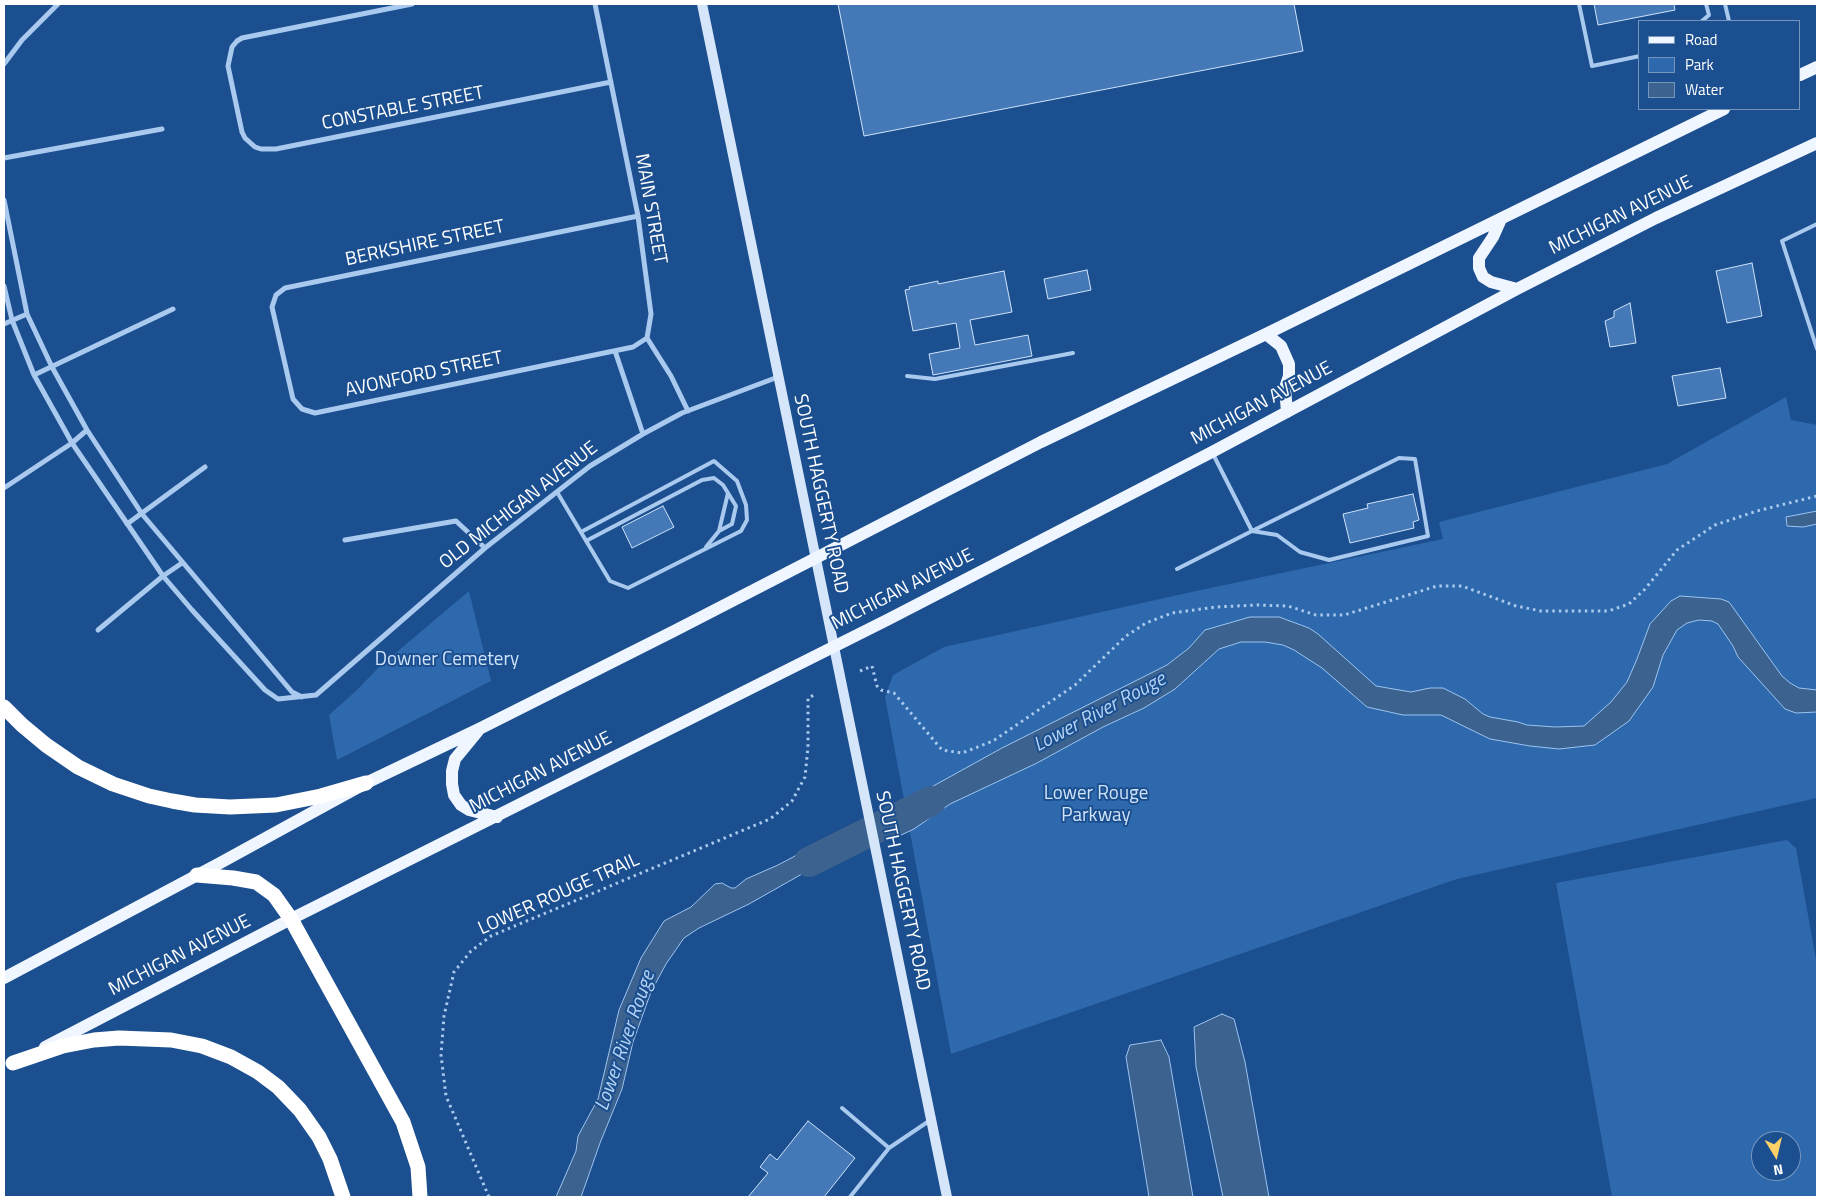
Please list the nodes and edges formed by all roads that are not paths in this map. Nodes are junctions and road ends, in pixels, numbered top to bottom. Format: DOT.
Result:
graph roads {
  1 [pos="58,4"];
  2 [pos="412,4"];
  3 [pos="595,4"];
  4 [pos="702,4"];
  5 [pos="1579,4"];
  6 [pos="1706,4"];
  7 [pos="1725,4"];
  8 [pos="1703,20"];
  9 [pos="1729,20"];
  10 [pos="1638,56"];
  11 [pos="4,64"];
  12 [pos="1817,67"];
  13 [pos="1801,74"];
  14 [pos="611,82"];
  15 [pos="1710,111"];
  16 [pos="162,128"];
  17 [pos="1817,144"];
  18 [pos="4,158"];
  19 [pos="4,200"];
  20 [pos="638,216"];
  21 [pos="1501,219"];
  22 [pos="1817,224"];
  23 [pos="4,286"];
  24 [pos="1517,289"];
  25 [pos="173,309"];
  26 [pos="27,314"];
  27 [pos="12,320"];
  28 [pos="4,324"];
  29 [pos="1266,334"];
  30 [pos="647,338"];
  31 [pos="1817,349"];
  32 [pos="281,351"];
  33 [pos="615,351"];
  34 [pos="1073,353"];
  35 [pos="52,367"];
  36 [pos="34,375"];
  37 [pos="906,376"];
  38 [pos="778,377"];
  39 [pos="688,411"];
  40 [pos="1287,412"];
  41 [pos="88,430"];
  42 [pos="643,434"];
  43 [pos="72,443"];
  44 [pos="1212,452"];
  45 [pos="205,468"];
  46 [pos="4,488"];
  47 [pos="556,492"];
  48 [pos="728,493"];
  49 [pos="142,514"];
  50 [pos="127,524"];
  51 [pos="719,531"];
  52 [pos="1252,531"];
  53 [pos="581,532"];
  54 [pos="346,540"];
  55 [pos="586,541"];
  56 [pos="485,548"];
  57 [pos="705,549"];
  58 [pos="816,558"];
  59 [pos="182,563"];
  60 [pos="1177,569"];
  61 [pos="163,576"];
  62 [pos="98,630"];
  63 [pos="833,647"];
  64 [pos="303,697"];
  65 [pos="4,707"];
  66 [pos="479,729"];
  67 [pos="366,783"];
  68 [pos="497,817"];
  69 [pos="197,875"];
  70 [pos="291,919"];
  71 [pos="4,978"];
  72 [pos="8,1066"];
  73 [pos="842,1108"];
  74 [pos="931,1120"];
  75 [pos="889,1148"];
  76 [pos="343,1197"];
  77 [pos="420,1197"];
  78 [pos="850,1197"];
  79 [pos="947,1197"];
  1 -- 11 [label="street"];
  2 -- 14 [label="street, CONSTABLE STREET"];
  3 -- 14 [label="street, MAIN STREET"];
  4 -- 38 [label="main road, SOUTH HAGGERTY ROAD"];
  5 -- 10 [label="lane"];
  6 -- 8 [label="lane"];
  7 -- 9 [label="lane"];
  12 -- 13 [label="main road"];
  14 -- 20 [label="street, MAIN STREET"];
  15 -- 21 [label="main road"];
  16 -- 18 [label="street"];
  17 -- 24 [label="main road, MICHIGAN AVENUE"];
  19 -- 26 [label="street"];
  20 -- 30 [label="street, MAIN STREET"];
  20 -- 32 [label="street, BERKSHIRE STREET"];
  21 -- 24 [label="main road"];
  21 -- 29 [label="main road"];
  22 -- 31 [label="lane"];
  23 -- 27 [label="street, OLD MICHIGAN AVENUE"];
  24 -- 40 [label="main road, MICHIGAN AVENUE"];
  25 -- 35 [label="street"];
  26 -- 27 [label="street"];
  26 -- 35 [label="street"];
  27 -- 28 [label="street"];
  27 -- 36 [label="street, OLD MICHIGAN AVENUE"];
  29 -- 40 [label="main road"];
  29 -- 58 [label="main road"];
  30 -- 33 [label="street, AVONFORD STREET"];
  30 -- 39 [label="street"];
  32 -- 33 [label="street, AVONFORD STREET"];
  33 -- 42 [label="street"];
  34 -- 37 [label="lane"];
  35 -- 36 [label="street"];
  35 -- 41 [label="street"];
  36 -- 43 [label="street, OLD MICHIGAN AVENUE"];
  38 -- 39 [label="street, OLD MICHIGAN AVENUE"];
  38 -- 58 [label="main road, SOUTH HAGGERTY ROAD"];
  39 -- 42 [label="street, OLD MICHIGAN AVENUE"];
  40 -- 44 [label="main road, MICHIGAN AVENUE"];
  41 -- 43 [label="street"];
  41 -- 49 [label="street"];
  42 -- 47 [label="street, OLD MICHIGAN AVENUE"];
  43 -- 46 [label="street"];
  43 -- 50 [label="street, OLD MICHIGAN AVENUE"];
  44 -- 52 [label="lane"];
  44 -- 63 [label="main road, MICHIGAN AVENUE"];
  45 -- 49 [label="street"];
  47 -- 53 [label="lane"];
  47 -- 56 [label="street, OLD MICHIGAN AVENUE"];
  48 -- 51 [label="lane"];
  48 -- 51 [label="lane"];
  48 -- 55 [label="lane"];
  49 -- 50 [label="street"];
  49 -- 59 [label="street"];
  50 -- 61 [label="street, OLD MICHIGAN AVENUE"];
  51 -- 57 [label="lane"];
  52 -- 52 [label="lane"];
  52 -- 60 [label="lane"];
  53 -- 55 [label="lane"];
  53 -- 57 [label="lane"];
  54 -- 56 [label="street"];
  55 -- 57 [label="lane"];
  56 -- 64 [label="street, OLD MICHIGAN AVENUE"];
  58 -- 63 [label="main road, SOUTH HAGGERTY ROAD"];
  58 -- 66 [label="main road"];
  59 -- 61 [label="street"];
  59 -- 64 [label="street"];
  61 -- 62 [label="street"];
  61 -- 64 [label="street, OLD MICHIGAN AVENUE"];
  63 -- 68 [label="main road, MICHIGAN AVENUE"];
  63 -- 74 [label="main road, SOUTH HAGGERTY ROAD"];
  65 -- 67 [label="highway"];
  66 -- 67 [label="main road"];
  66 -- 68 [label="main road"];
  67 -- 69 [label="main road"];
  68 -- 70 [label="main road, MICHIGAN AVENUE"];
  69 -- 70 [label="highway"];
  69 -- 71 [label="main road"];
  70 -- 72 [label="main road, MICHIGAN AVENUE"];
  70 -- 77 [label="highway"];
  72 -- 76 [label="highway"];
  73 -- 75 [label="lane"];
  74 -- 75 [label="lane"];
  74 -- 79 [label="main road, SOUTH HAGGERTY ROAD"];
  75 -- 78 [label="lane"];
}
